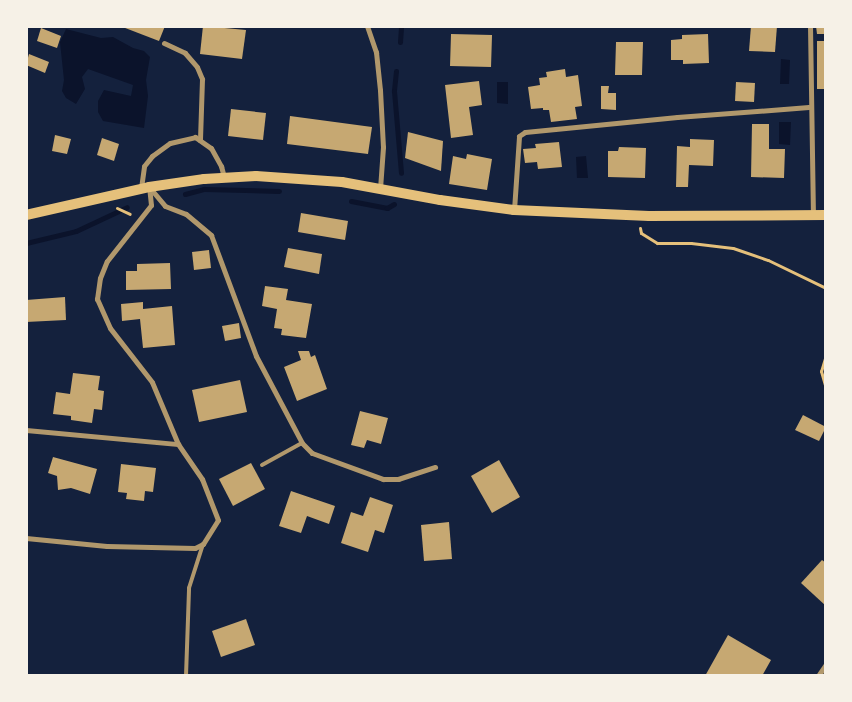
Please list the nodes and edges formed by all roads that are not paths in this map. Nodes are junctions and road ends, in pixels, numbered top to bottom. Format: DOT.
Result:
graph roads {
  1 [pos="367,26"];
  2 [pos="810,26"];
  3 [pos="164,43"];
  4 [pos="809,107"];
  5 [pos="200,140"];
  6 [pos="224,177"];
  7 [pos="145,188"];
  8 [pos="380,188"];
  9 [pos="514,210"];
  10 [pos="26,215"];
  11 [pos="813,216"];
  12 [pos="826,216"];
  13 [pos="26,430"];
  14 [pos="302,443"];
  15 [pos="178,444"];
  16 [pos="262,465"];
  17 [pos="435,468"];
  18 [pos="26,538"];
  19 [pos="203,544"];
  20 [pos="826,664"];
  21 [pos="186,676"];
  22 [pos="818,676"];
  1 -- 8 [label="street"];
  2 -- 4 [label="street"];
  3 -- 5 [label="street"];
  4 -- 9 [label="street"];
  4 -- 11 [label="street"];
  5 -- 6 [label="street"];
  5 -- 7 [label="street"];
  6 -- 7 [label="main road"];
  6 -- 8 [label="main road"];
  7 -- 10 [label="main road"];
  7 -- 14 [label="street"];
  7 -- 15 [label="street"];
  8 -- 9 [label="main road"];
  9 -- 11 [label="main road"];
  11 -- 12 [label="main road"];
  13 -- 15 [label="street"];
  14 -- 16 [label="lane"];
  14 -- 17 [label="street"];
  15 -- 19 [label="street"];
  18 -- 19 [label="street"];
  19 -- 21 [label="lane"];
  20 -- 22 [label="street"];
}
